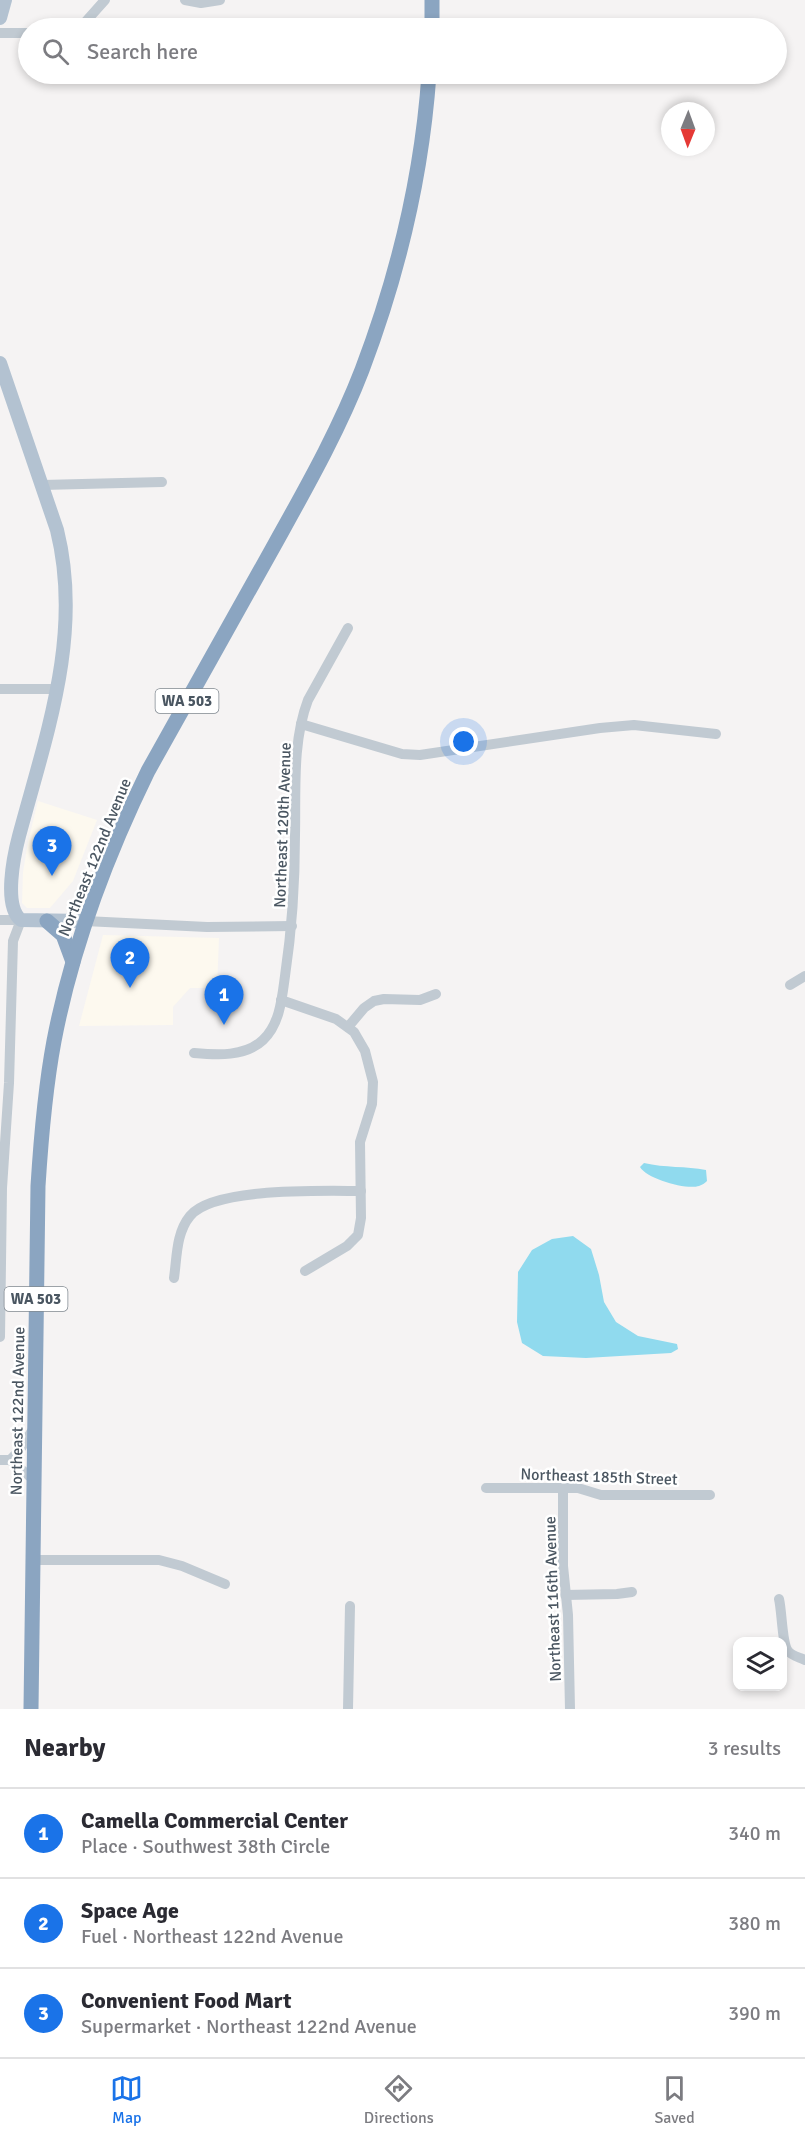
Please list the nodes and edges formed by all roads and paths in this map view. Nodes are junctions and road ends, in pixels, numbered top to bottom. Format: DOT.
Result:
graph roads {
  1 [pos="5,0"];
  2 [pos="105,0"];
  3 [pos="185,0"];
  4 [pos="220,0"];
  5 [pos="432,0"];
  6 [pos="0,18"];
  7 [pos="89,18"];
  8 [pos="432,18"];
  9 [pos="0,33"];
  10 [pos="18,33"];
  11 [pos="428,84"];
  12 [pos="0,363"];
  13 [pos="162,482"];
  14 [pos="42,485"];
  15 [pos="348,628"];
  16 [pos="0,689"];
  17 [pos="58,689"];
  18 [pos="301,724"];
  19 [pos="716,734"];
  20 [pos="0,920"];
  21 [pos="21,920"];
  22 [pos="47,921"];
  23 [pos="85,921"];
  24 [pos="292,926"];
  25 [pos="73,962"];
  26 [pos="805,976"];
  27 [pos="790,985"];
  28 [pos="436,994"];
  29 [pos="281,1000"];
  30 [pos="348,1027"];
  31 [pos="5,1032"];
  32 [pos="194,1053"];
  33 [pos="361,1191"];
  34 [pos="305,1271"];
  35 [pos="174,1278"];
  36 [pos="0,1337"];
  37 [pos="34,1428"];
  38 [pos="5,1460"];
  39 [pos="34,1480"];
  40 [pos="486,1488"];
  41 [pos="563,1488"];
  42 [pos="710,1495"];
  43 [pos="33,1560"];
  44 [pos="225,1584"];
  45 [pos="632,1592"];
  46 [pos="565,1595"];
  47 [pos="779,1599"];
  48 [pos="350,1606"];
  49 [pos="805,1660"];
  50 [pos="31,1709"];
  51 [pos="348,1709"];
  52 [pos="570,1709"];
  1 -- 6 [label="main road"];
  2 -- 7 [label="street"];
  3 -- 4 [label="street"];
  5 -- 8 [label="highway"];
  9 -- 10 [label="street"];
  11 -- 23 [label="highway, Northeast 122nd Avenue / WA 503"];
  12 -- 14 [label="main road"];
  13 -- 14 [label="street"];
  14 -- 17 [label="main road"];
  15 -- 18 [label="street, Northeast 120th Avenue"];
  16 -- 17 [label="street"];
  17 -- 21 [label="main road"];
  18 -- 19 [label="street"];
  18 -- 24 [label="street, Northeast 120th Avenue"];
  20 -- 21 [label="street"];
  21 -- 22 [label="main road"];
  21 -- 31 [label="street, Northeast 122nd Avenue"];
  22 -- 23 [label="main road"];
  22 -- 25 [label="highway"];
  23 -- 24 [label="street"];
  23 -- 25 [label="highway, Northeast 122nd Avenue / WA 503"];
  24 -- 29 [label="street, Northeast 120th Avenue"];
  25 -- 37 [label="highway, Northeast 122nd Avenue / WA 503"];
  26 -- 27 [label="street"];
  28 -- 30 [label="street"];
  29 -- 30 [label="street"];
  29 -- 32 [label="street, Northeast 120th Avenue"];
  30 -- 33 [label="street"];
  31 -- 36 [label="street, Northeast 122nd Avenue"];
  33 -- 34 [label="street"];
  33 -- 35 [label="street"];
  37 -- 38 [label="street"];
  37 -- 39 [label="highway, Northeast 122nd Avenue / WA 503"];
  38 -- 39 [label="street"];
  39 -- 43 [label="highway, Northeast 122nd Avenue / WA 503"];
  40 -- 41 [label="street, Northeast 185th Street"];
  41 -- 42 [label="street, Northeast 185th Street"];
  41 -- 46 [label="street, Northeast 116th Avenue"];
  43 -- 44 [label="street"];
  43 -- 50 [label="highway, Northeast 122nd Avenue / WA 503"];
  45 -- 46 [label="street"];
  46 -- 52 [label="street, Northeast 116th Avenue"];
  47 -- 49 [label="street"];
  48 -- 51 [label="street"];
}
